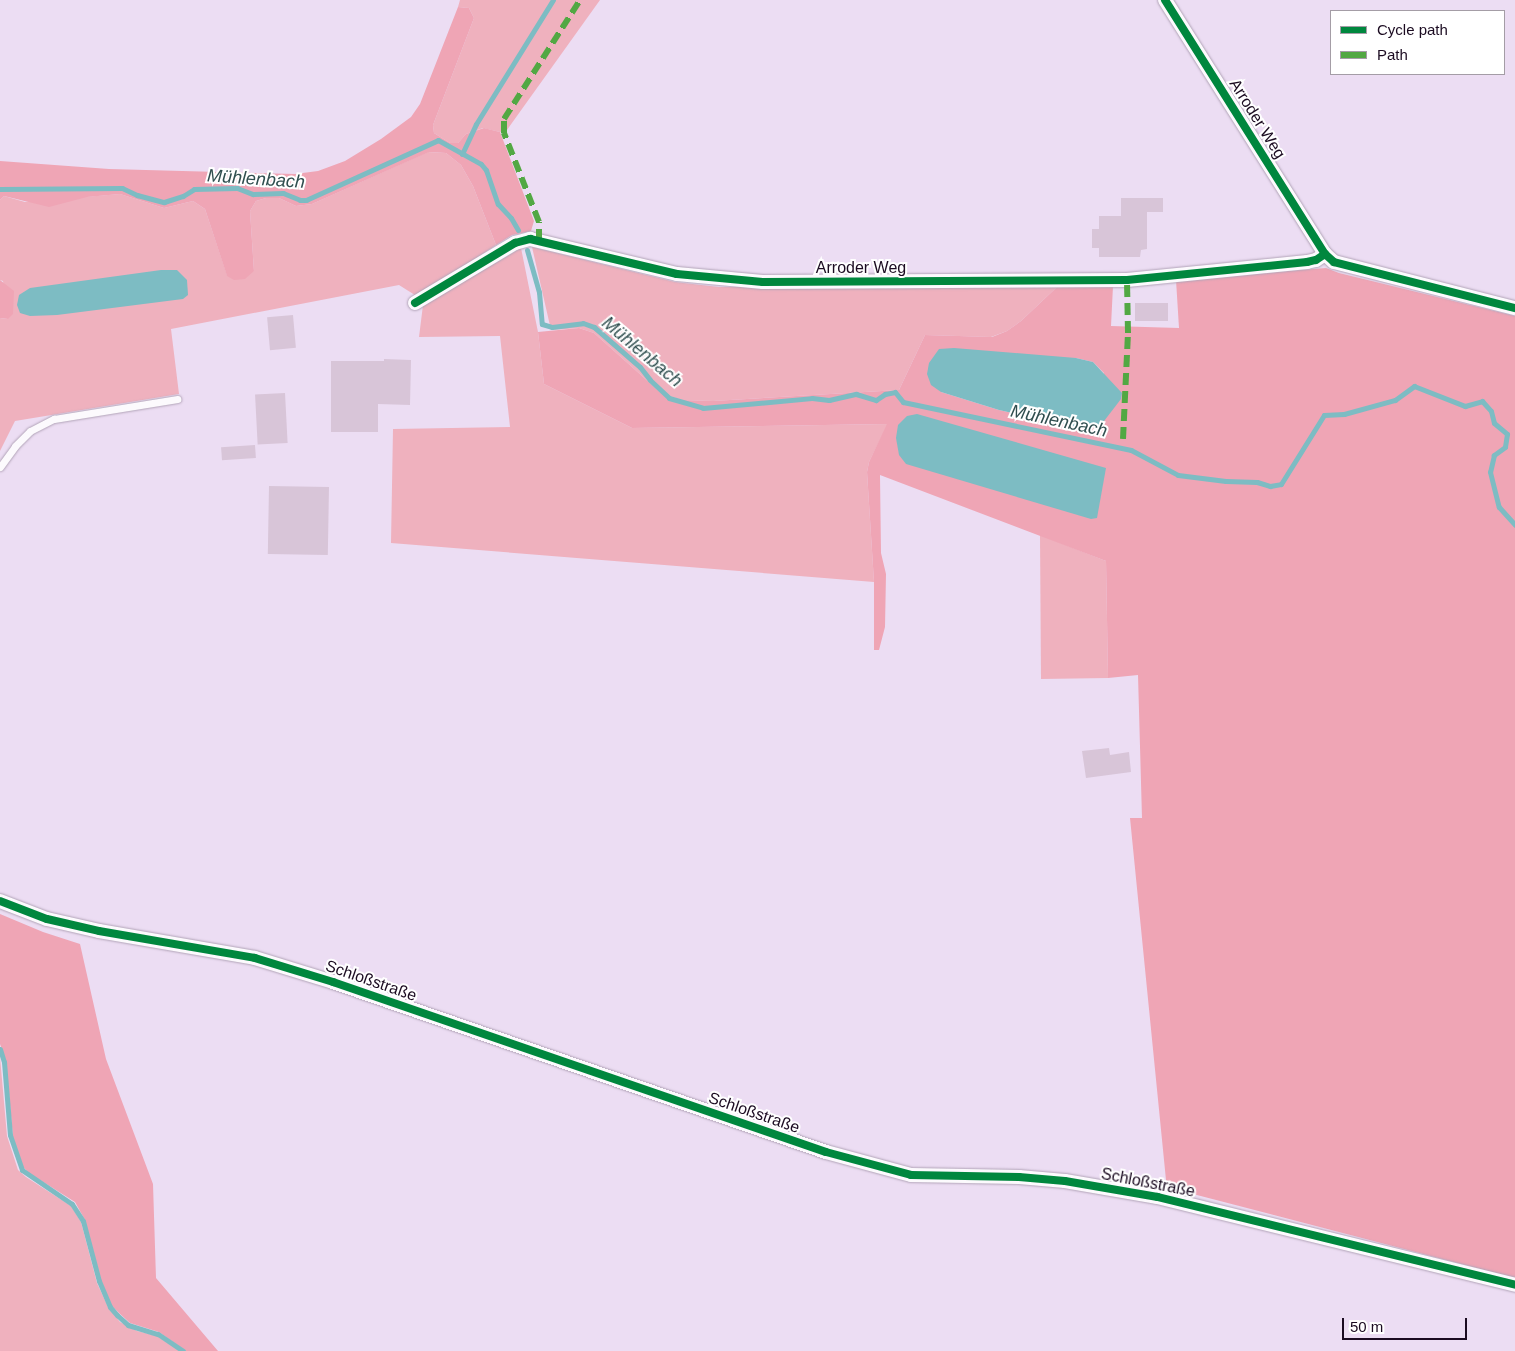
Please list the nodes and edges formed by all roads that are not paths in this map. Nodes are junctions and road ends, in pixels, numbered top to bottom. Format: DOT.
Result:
graph roads {
  1 [pos="1165,0"];
  2 [pos="1325,254"];
  3 [pos="415,303"];
  4 [pos="1515,308"];
  5 [pos="176,399"];
  6 [pos="0,466"];
  7 [pos="0,901"];
  8 [pos="1515,1285"];
  1 -- 2 [label="street, Arroder Weg"];
  2 -- 3 [label="street, Arroder Weg"];
  2 -- 4 [label="street, Arroder Weg"];
  5 -- 6 [label="lane"];
  7 -- 8 [label="street, Schloßstraße"];
}
